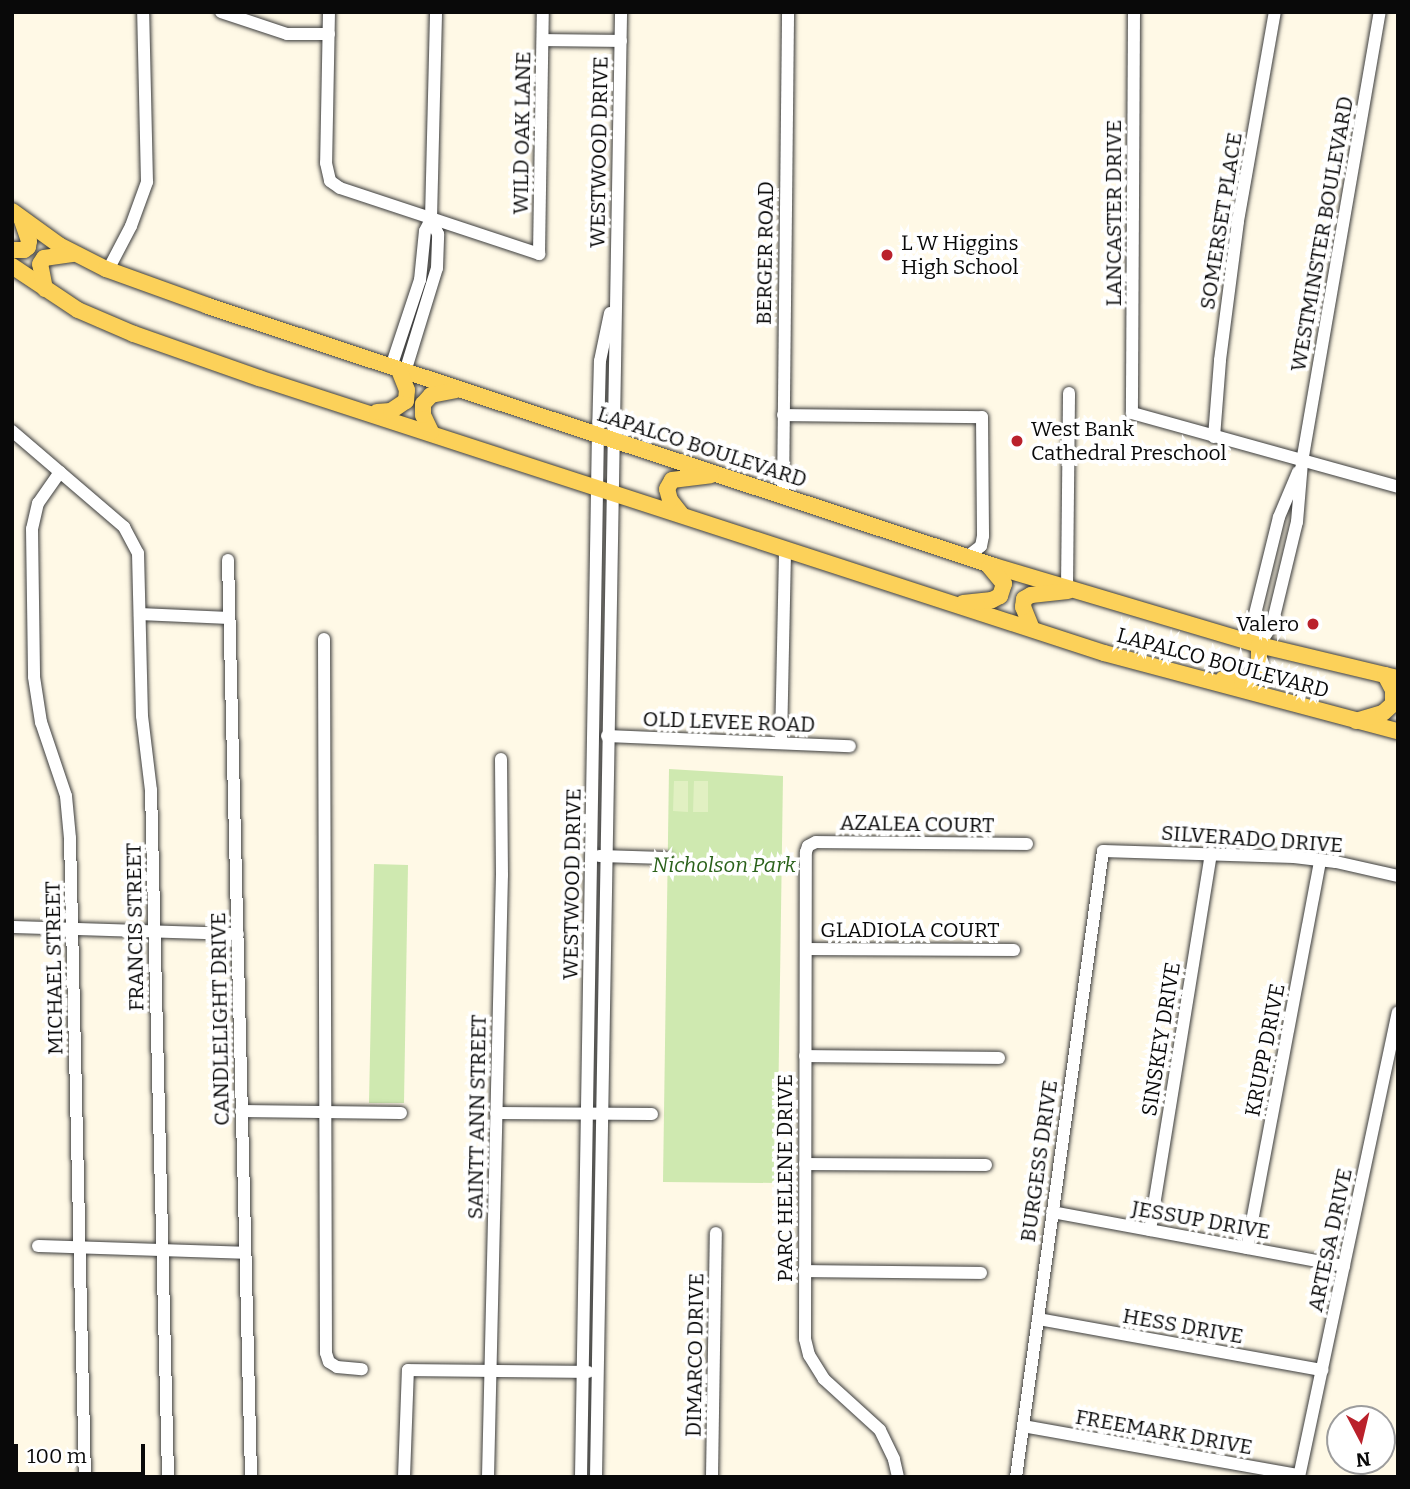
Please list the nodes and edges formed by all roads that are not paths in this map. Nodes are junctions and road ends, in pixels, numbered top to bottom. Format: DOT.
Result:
graph roads {
  1 [pos="143,12"];
  2 [pos="329,12"];
  3 [pos="436,12"];
  4 [pos="544,12"];
  5 [pos="621,12"];
  6 [pos="788,12"];
  7 [pos="1133,12"];
  8 [pos="1275,12"];
  9 [pos="1380,12"];
  10 [pos="221,13"];
  11 [pos="328,34"];
  12 [pos="543,40"];
  13 [pos="621,41"];
  14 [pos="17,214"];
  15 [pos="431,219"];
  16 [pos="12,250"];
  17 [pos="77,254"];
  18 [pos="12,266"];
  19 [pos="108,270"];
  20 [pos="45,289"];
  21 [pos="398,370"];
  22 [pos="458,390"];
  23 [pos="1069,393"];
  24 [pos="371,412"];
  25 [pos="783,415"];
  26 [pos="12,431"];
  27 [pos="431,432"];
  28 [pos="605,437"];
  29 [pos="1214,437"];
  30 [pos="1302,462"];
  31 [pos="60,472"];
  32 [pos="720,474"];
  33 [pos="1398,487"];
  34 [pos="596,488"];
  35 [pos="613,492"];
  36 [pos="783,495"];
  37 [pos="682,514"];
  38 [pos="785,548"];
  39 [pos="967,557"];
  40 [pos="228,560"];
  41 [pos="986,563"];
  42 [pos="1072,589"];
  43 [pos="953,603"];
  44 [pos="140,614"];
  45 [pos="229,618"];
  46 [pos="1032,629"];
  47 [pos="324,639"];
  48 [pos="1259,645"];
  49 [pos="1162,668"];
  50 [pos="1391,676"];
  51 [pos="1356,721"];
  52 [pos="1398,731"];
  53 [pos="607,736"];
  54 [pos="781,743"];
  55 [pos="850,746"];
  56 [pos="501,759"];
  57 [pos="1027,844"];
  58 [pos="808,846"];
  59 [pos="1102,851"];
  60 [pos="1211,853"];
  61 [pos="592,855"];
  62 [pos="608,856"];
  63 [pos="666,858"];
  64 [pos="1320,860"];
  65 [pos="1398,876"];
  66 [pos="12,927"];
  67 [pos="72,929"];
  68 [pos="155,932"];
  69 [pos="238,934"];
  70 [pos="806,949"];
  71 [pos="1014,950"];
  72 [pos="1398,1012"];
  73 [pos="805,1056"];
  74 [pos="999,1058"];
  75 [pos="241,1111"];
  76 [pos="326,1111"];
  77 [pos="401,1113"];
  78 [pos="496,1113"];
  79 [pos="587,1114"];
  80 [pos="603,1114"];
  81 [pos="652,1114"];
  82 [pos="804,1164"];
  83 [pos="986,1165"];
  84 [pos="1052,1212"];
  85 [pos="1150,1230"];
  86 [pos="716,1233"];
  87 [pos="38,1246"];
  88 [pos="80,1247"];
  89 [pos="1247,1248"];
  90 [pos="162,1250"];
  91 [pos="245,1253"];
  92 [pos="1344,1266"];
  93 [pos="804,1271"];
  94 [pos="981,1273"];
  95 [pos="1038,1319"];
  96 [pos="362,1369"];
  97 [pos="490,1370"];
  98 [pos="1322,1370"];
  99 [pos="583,1372"];
  100 [pos="598,1372"];
  101 [pos="1023,1426"];
  102 [pos="1299,1476"];
  103 [pos="85,1477"];
  104 [pos="168,1477"];
  105 [pos="251,1477"];
  106 [pos="404,1477"];
  107 [pos="488,1477"];
  108 [pos="580,1477"];
  109 [pos="596,1477"];
  110 [pos="712,1477"];
  111 [pos="898,1477"];
  112 [pos="1016,1477"];
  1 -- 19 [label="street"];
  2 -- 11 [label="street"];
  3 -- 15 [label="street"];
  4 -- 12 [label="street, WILD OAK LANE"];
  5 -- 13 [label="street, WESTWOOD DRIVE"];
  6 -- 25 [label="street, BERGER ROAD"];
  7 -- 29 [label="street, LANCASTER DRIVE"];
  8 -- 29 [label="street, SOMERSET PLACE"];
  9 -- 30 [label="street, WESTMINSTER BOULEVARD"];
  10 -- 11 [label="street"];
  11 -- 15 [label="street"];
  12 -- 13 [label="street"];
  12 -- 15 [label="street, WILD OAK LANE"];
  13 -- 28 [label="street, WESTWOOD DRIVE"];
  14 -- 16 [label="main road"];
  14 -- 17 [label="main road, LAPALCO BOULEVARD"];
  15 -- 21 [label="street"];
  17 -- 19 [label="main road, LAPALCO BOULEVARD"];
  17 -- 20 [label="main road"];
  18 -- 20 [label="main road, LAPALCO BOULEVARD"];
  19 -- 21 [label="main road, LAPALCO BOULEVARD"];
  20 -- 24 [label="main road, LAPALCO BOULEVARD"];
  21 -- 22 [label="main road, LAPALCO BOULEVARD"];
  21 -- 24 [label="main road"];
  22 -- 27 [label="main road"];
  22 -- 28 [label="main road, LAPALCO BOULEVARD"];
  23 -- 42 [label="street"];
  24 -- 27 [label="main road, LAPALCO BOULEVARD"];
  25 -- 36 [label="street, BERGER ROAD"];
  25 -- 39 [label="street"];
  26 -- 31 [label="street, FRANCIS STREET"];
  27 -- 34 [label="main road, LAPALCO BOULEVARD"];
  28 -- 32 [label="main road, LAPALCO BOULEVARD"];
  28 -- 34 [label="street, WESTWOOD DRIVE"];
  28 -- 35 [label="street, WESTWOOD DRIVE"];
  29 -- 30 [label="street"];
  30 -- 33 [label="street"];
  30 -- 48 [label="street, WESTMINSTER BOULEVARD"];
  30 -- 48 [label="street, WESTMINSTER BOULEVARD"];
  31 -- 44 [label="street, FRANCIS STREET"];
  31 -- 67 [label="street, MICHAEL STREET"];
  32 -- 36 [label="main road, LAPALCO BOULEVARD"];
  32 -- 37 [label="main road"];
  34 -- 35 [label="main road, LAPALCO BOULEVARD"];
  34 -- 61 [label="street, WESTWOOD DRIVE"];
  35 -- 37 [label="main road, LAPALCO BOULEVARD"];
  35 -- 53 [label="street, WESTWOOD DRIVE"];
  36 -- 39 [label="main road, LAPALCO BOULEVARD"];
  37 -- 38 [label="main road, LAPALCO BOULEVARD"];
  38 -- 43 [label="main road, LAPALCO BOULEVARD"];
  38 -- 54 [label="street"];
  39 -- 41 [label="main road, LAPALCO BOULEVARD"];
  40 -- 45 [label="street, CANDLELIGHT DRIVE"];
  41 -- 42 [label="main road, LAPALCO BOULEVARD"];
  41 -- 43 [label="main road"];
  42 -- 46 [label="main road"];
  42 -- 48 [label="main road, LAPALCO BOULEVARD"];
  43 -- 46 [label="main road, LAPALCO BOULEVARD"];
  44 -- 45 [label="street"];
  44 -- 68 [label="street, FRANCIS STREET"];
  45 -- 69 [label="street, CANDLELIGHT DRIVE"];
  46 -- 49 [label="main road, LAPALCO BOULEVARD"];
  47 -- 76 [label="street"];
  48 -- 49 [label="main road"];
  48 -- 50 [label="main road, LAPALCO BOULEVARD"];
  49 -- 51 [label="main road, LAPALCO BOULEVARD"];
  50 -- 51 [label="main road"];
  51 -- 52 [label="main road, LAPALCO BOULEVARD"];
  53 -- 54 [label="street, OLD LEVEE ROAD"];
  53 -- 62 [label="street, WESTWOOD DRIVE"];
  54 -- 55 [label="street, OLD LEVEE ROAD"];
  56 -- 78 [label="street, SAINTT ANN STREET"];
  57 -- 58 [label="street, AZALEA COURT"];
  58 -- 70 [label="street, PARC HELENE DRIVE"];
  59 -- 60 [label="street, SILVERADO DRIVE"];
  59 -- 84 [label="street, BURGESS DRIVE"];
  60 -- 64 [label="street, SILVERADO DRIVE"];
  60 -- 85 [label="street, SINSKEY DRIVE"];
  61 -- 62 [label="street"];
  61 -- 79 [label="street, WESTWOOD DRIVE"];
  62 -- 63 [label="street"];
  62 -- 80 [label="street, WESTWOOD DRIVE"];
  64 -- 65 [label="street, SILVERADO DRIVE"];
  64 -- 89 [label="street, KRUPP DRIVE"];
  66 -- 67 [label="street"];
  67 -- 68 [label="street"];
  67 -- 88 [label="street, MICHAEL STREET"];
  68 -- 69 [label="street"];
  68 -- 90 [label="street, FRANCIS STREET"];
  69 -- 75 [label="street, CANDLELIGHT DRIVE"];
  70 -- 71 [label="street, GLADIOLA COURT"];
  70 -- 73 [label="street, PARC HELENE DRIVE"];
  72 -- 92 [label="street, ARTESA DRIVE"];
  73 -- 74 [label="street"];
  73 -- 82 [label="street, PARC HELENE DRIVE"];
  75 -- 76 [label="street"];
  75 -- 91 [label="street, CANDLELIGHT DRIVE"];
  76 -- 77 [label="street"];
  76 -- 96 [label="street"];
  78 -- 79 [label="street"];
  78 -- 97 [label="street, SAINTT ANN STREET"];
  79 -- 80 [label="street"];
  79 -- 99 [label="street, WESTWOOD DRIVE"];
  80 -- 81 [label="street"];
  80 -- 100 [label="street, WESTWOOD DRIVE"];
  82 -- 83 [label="street"];
  82 -- 93 [label="street, PARC HELENE DRIVE"];
  84 -- 85 [label="street, JESSUP DRIVE"];
  84 -- 95 [label="street, BURGESS DRIVE"];
  85 -- 89 [label="street, JESSUP DRIVE"];
  86 -- 110 [label="street, DIMARCO DRIVE"];
  87 -- 88 [label="street"];
  88 -- 90 [label="street"];
  88 -- 103 [label="street, MICHAEL STREET"];
  89 -- 92 [label="street, JESSUP DRIVE"];
  90 -- 91 [label="street"];
  90 -- 104 [label="street, FRANCIS STREET"];
  91 -- 105 [label="street, CANDLELIGHT DRIVE"];
  92 -- 98 [label="street, ARTESA DRIVE"];
  93 -- 94 [label="street"];
  93 -- 111 [label="street, PARC HELENE DRIVE"];
  95 -- 98 [label="street, HESS DRIVE"];
  95 -- 101 [label="street, BURGESS DRIVE"];
  97 -- 99 [label="street"];
  97 -- 106 [label="street"];
  97 -- 107 [label="street, SAINTT ANN STREET"];
  98 -- 102 [label="street, ARTESA DRIVE"];
  99 -- 100 [label="street"];
  99 -- 108 [label="street, WESTWOOD DRIVE"];
  100 -- 109 [label="street, WESTWOOD DRIVE"];
  101 -- 102 [label="street, FREEMARK DRIVE"];
  101 -- 112 [label="street, BURGESS DRIVE"];
}
